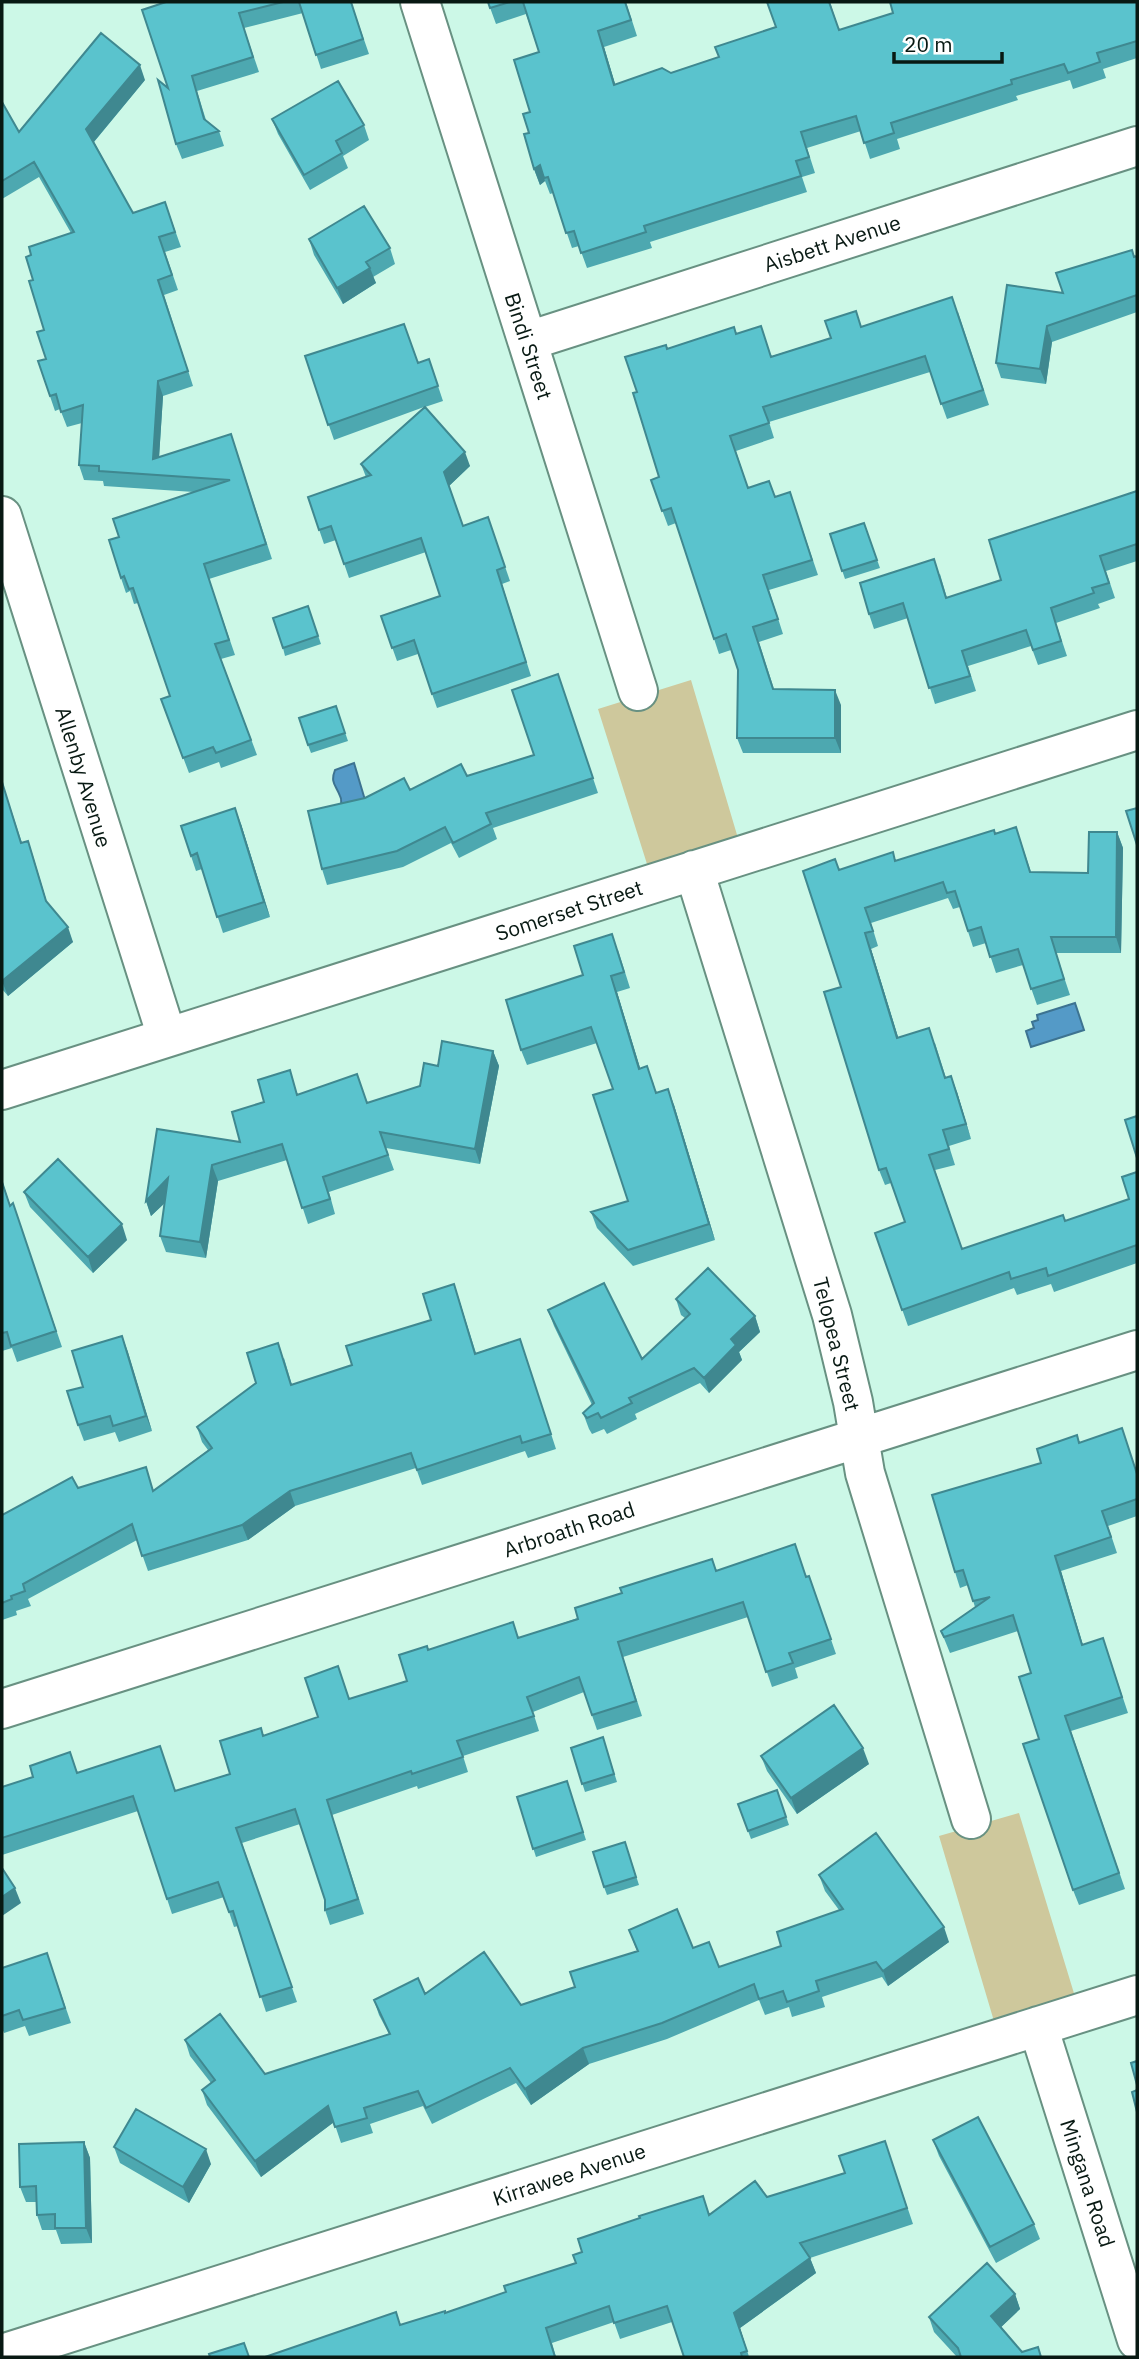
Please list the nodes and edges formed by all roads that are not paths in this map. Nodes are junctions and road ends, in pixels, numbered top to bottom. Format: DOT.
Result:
graph roads {
  1 [pos="420,2"];
  2 [pos="1137,146"];
  3 [pos="528,341"];
  4 [pos="2,516"];
  5 [pos="638,691"];
  6 [pos="1137,730"];
  7 [pos="694,870"];
  8 [pos="167,1037"];
  9 [pos="2,1090"];
  10 [pos="1137,1350"];
  11 [pos="859,1438"];
  12 [pos="2,1709"];
  13 [pos="971,1819"];
  14 [pos="1137,1995"];
  15 [pos="1038,2026"];
  16 [pos="1137,2340"];
  17 [pos="2,2354"];
  1 -- 3 [label="street, Bindi Street"];
  2 -- 3 [label="street, Aisbett Avenue"];
  3 -- 5 [label="street, Bindi Street"];
  4 -- 8 [label="street, Allenby Avenue"];
  6 -- 7 [label="street, Somerset Street"];
  7 -- 8 [label="street, Somerset Street"];
  7 -- 11 [label="street, Telopea Street"];
  8 -- 9 [label="street, Somerset Street"];
  10 -- 11 [label="street, Arbroath Road"];
  11 -- 12 [label="street, Arbroath Road"];
  11 -- 13 [label="street, Telopea Street"];
  14 -- 15 [label="street, Kirrawee Avenue"];
  15 -- 16 [label="street, Mingana Road"];
  15 -- 17 [label="street, Kirrawee Avenue"];
}
